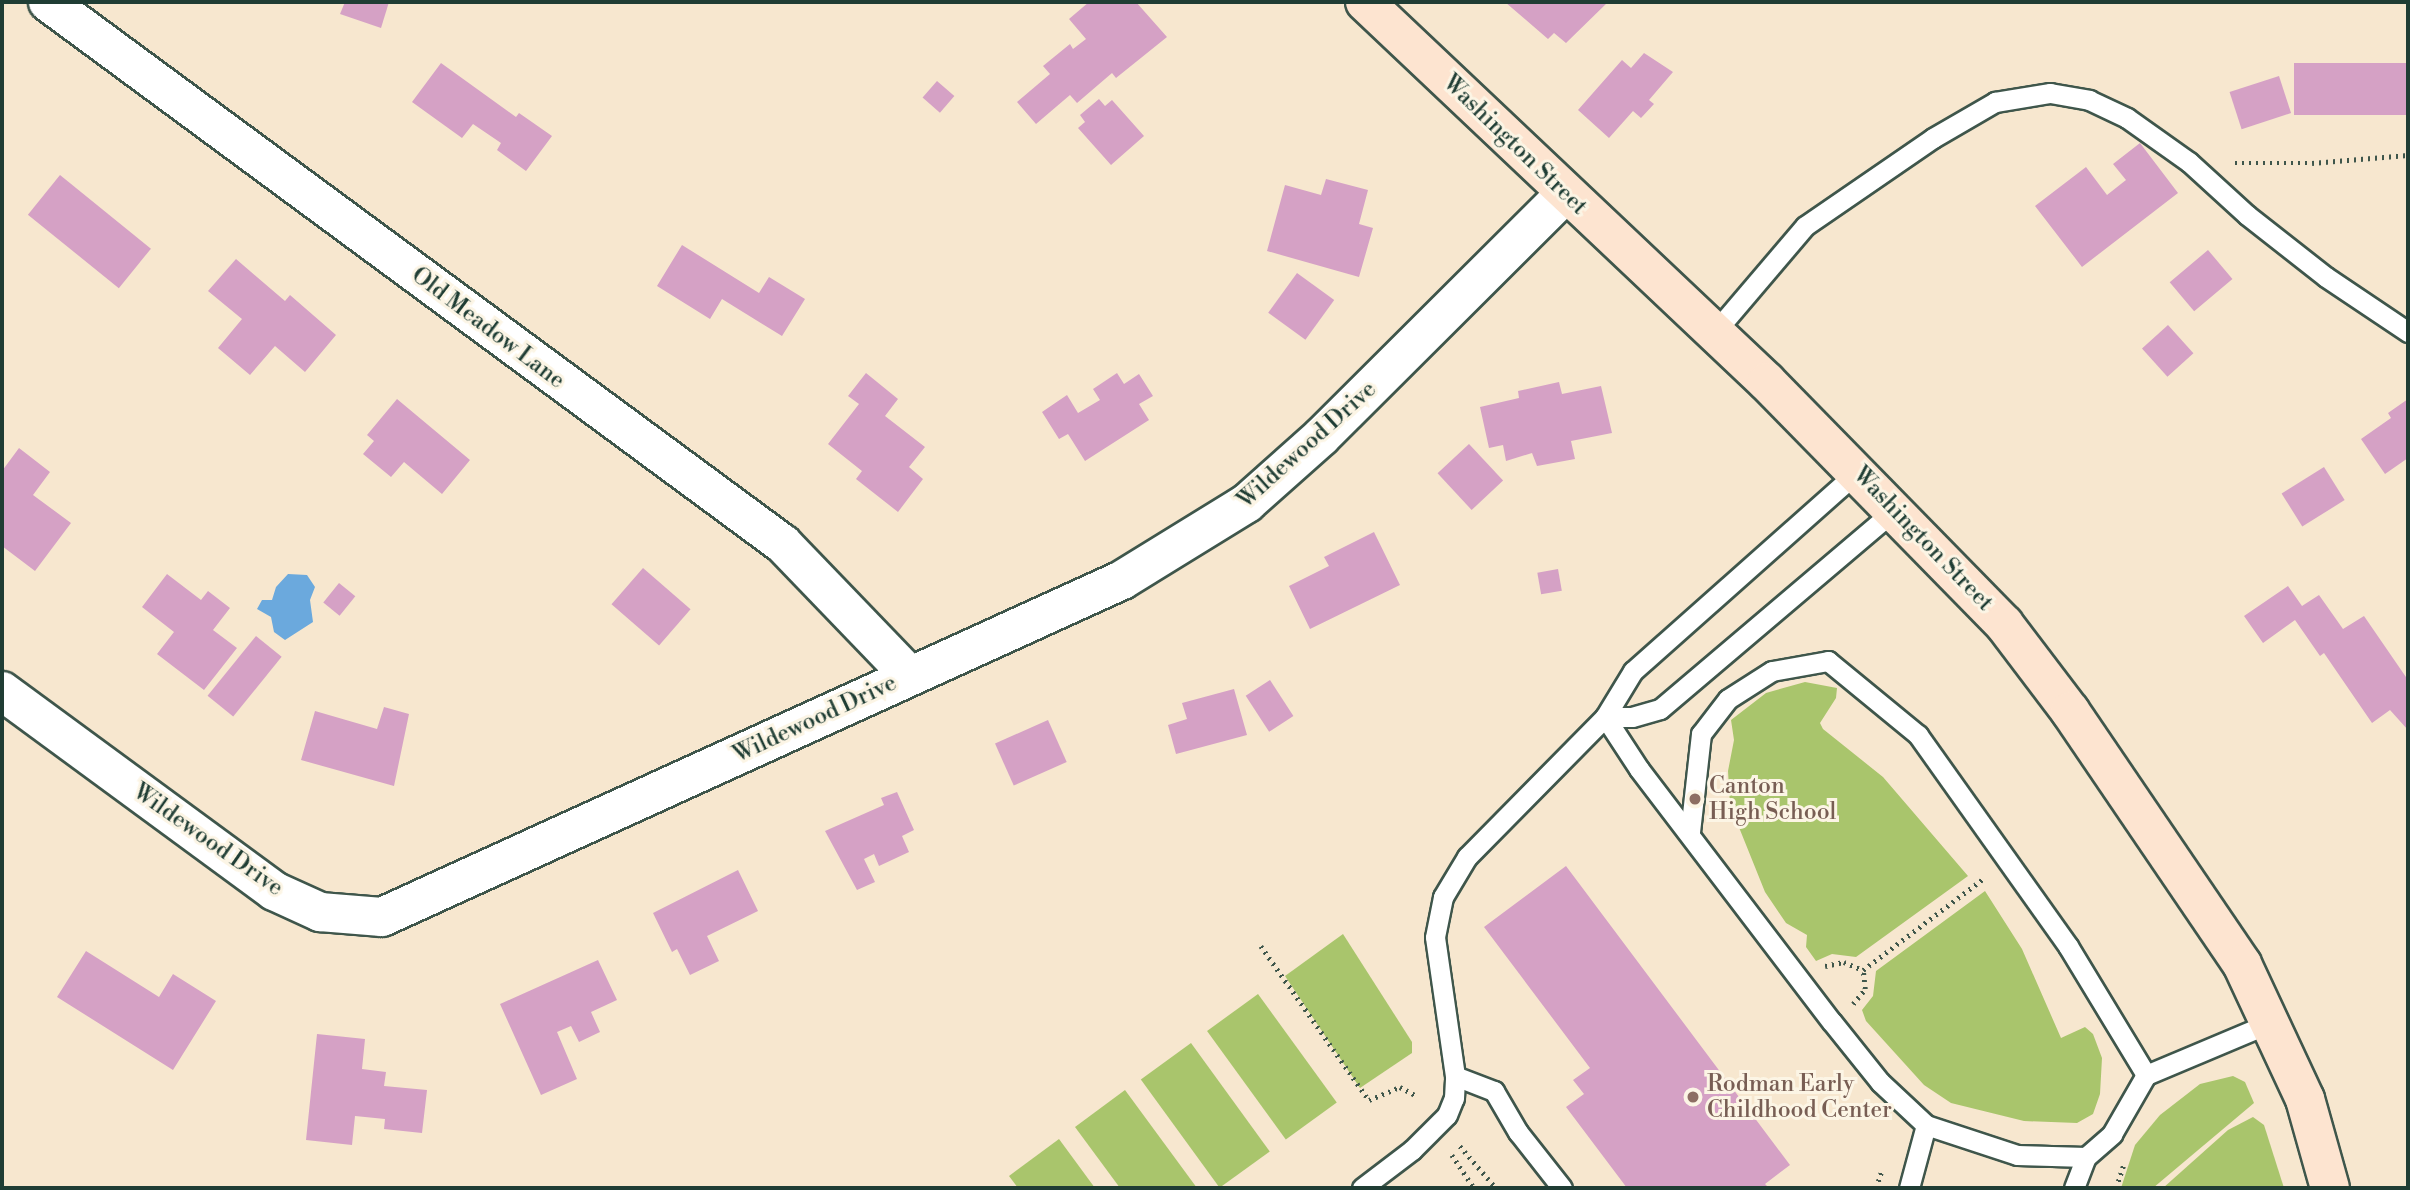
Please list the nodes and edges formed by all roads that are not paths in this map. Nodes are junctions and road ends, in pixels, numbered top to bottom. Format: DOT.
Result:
graph roads {
  1 [pos="48,2"];
  2 [pos="1365,2"];
  3 [pos="1565,194"];
  4 [pos="2408,332"];
  5 [pos="1714,333"];
  6 [pos="1858,471"];
  7 [pos="1895,510"];
  8 [pos="909,675"];
  9 [pos="2,691"];
  10 [pos="1605,717"];
  11 [pos="1690,832"];
  12 [pos="2272,1022"];
  13 [pos="2146,1075"];
  14 [pos="1455,1076"];
  15 [pos="1926,1125"];
  16 [pos="2086,1157"];
  17 [pos="1362,1188"];
  18 [pos="1562,1188"];
  19 [pos="1909,1188"];
  20 [pos="2074,1188"];
  21 [pos="2330,1188"];
  1 -- 8 [label="street, Old Meadow Lane"];
  2 -- 3 [label="main road, Washington Street"];
  3 -- 5 [label="main road, Washington Street"];
  3 -- 8 [label="street, Wildewood Drive"];
  4 -- 5 [label="lane"];
  5 -- 6 [label="main road, Washington Street"];
  6 -- 7 [label="main road, Washington Street"];
  6 -- 10 [label="lane"];
  7 -- 10 [label="lane"];
  7 -- 12 [label="main road, Washington Street"];
  8 -- 9 [label="street, Wildewood Drive"];
  10 -- 11 [label="lane"];
  10 -- 14 [label="lane"];
  11 -- 13 [label="lane"];
  11 -- 15 [label="lane"];
  12 -- 13 [label="lane"];
  12 -- 21 [label="main road, Washington Street"];
  13 -- 16 [label="lane"];
  14 -- 17 [label="lane"];
  14 -- 18 [label="lane"];
  15 -- 16 [label="lane"];
  15 -- 19 [label="lane"];
  16 -- 20 [label="lane"];
}
